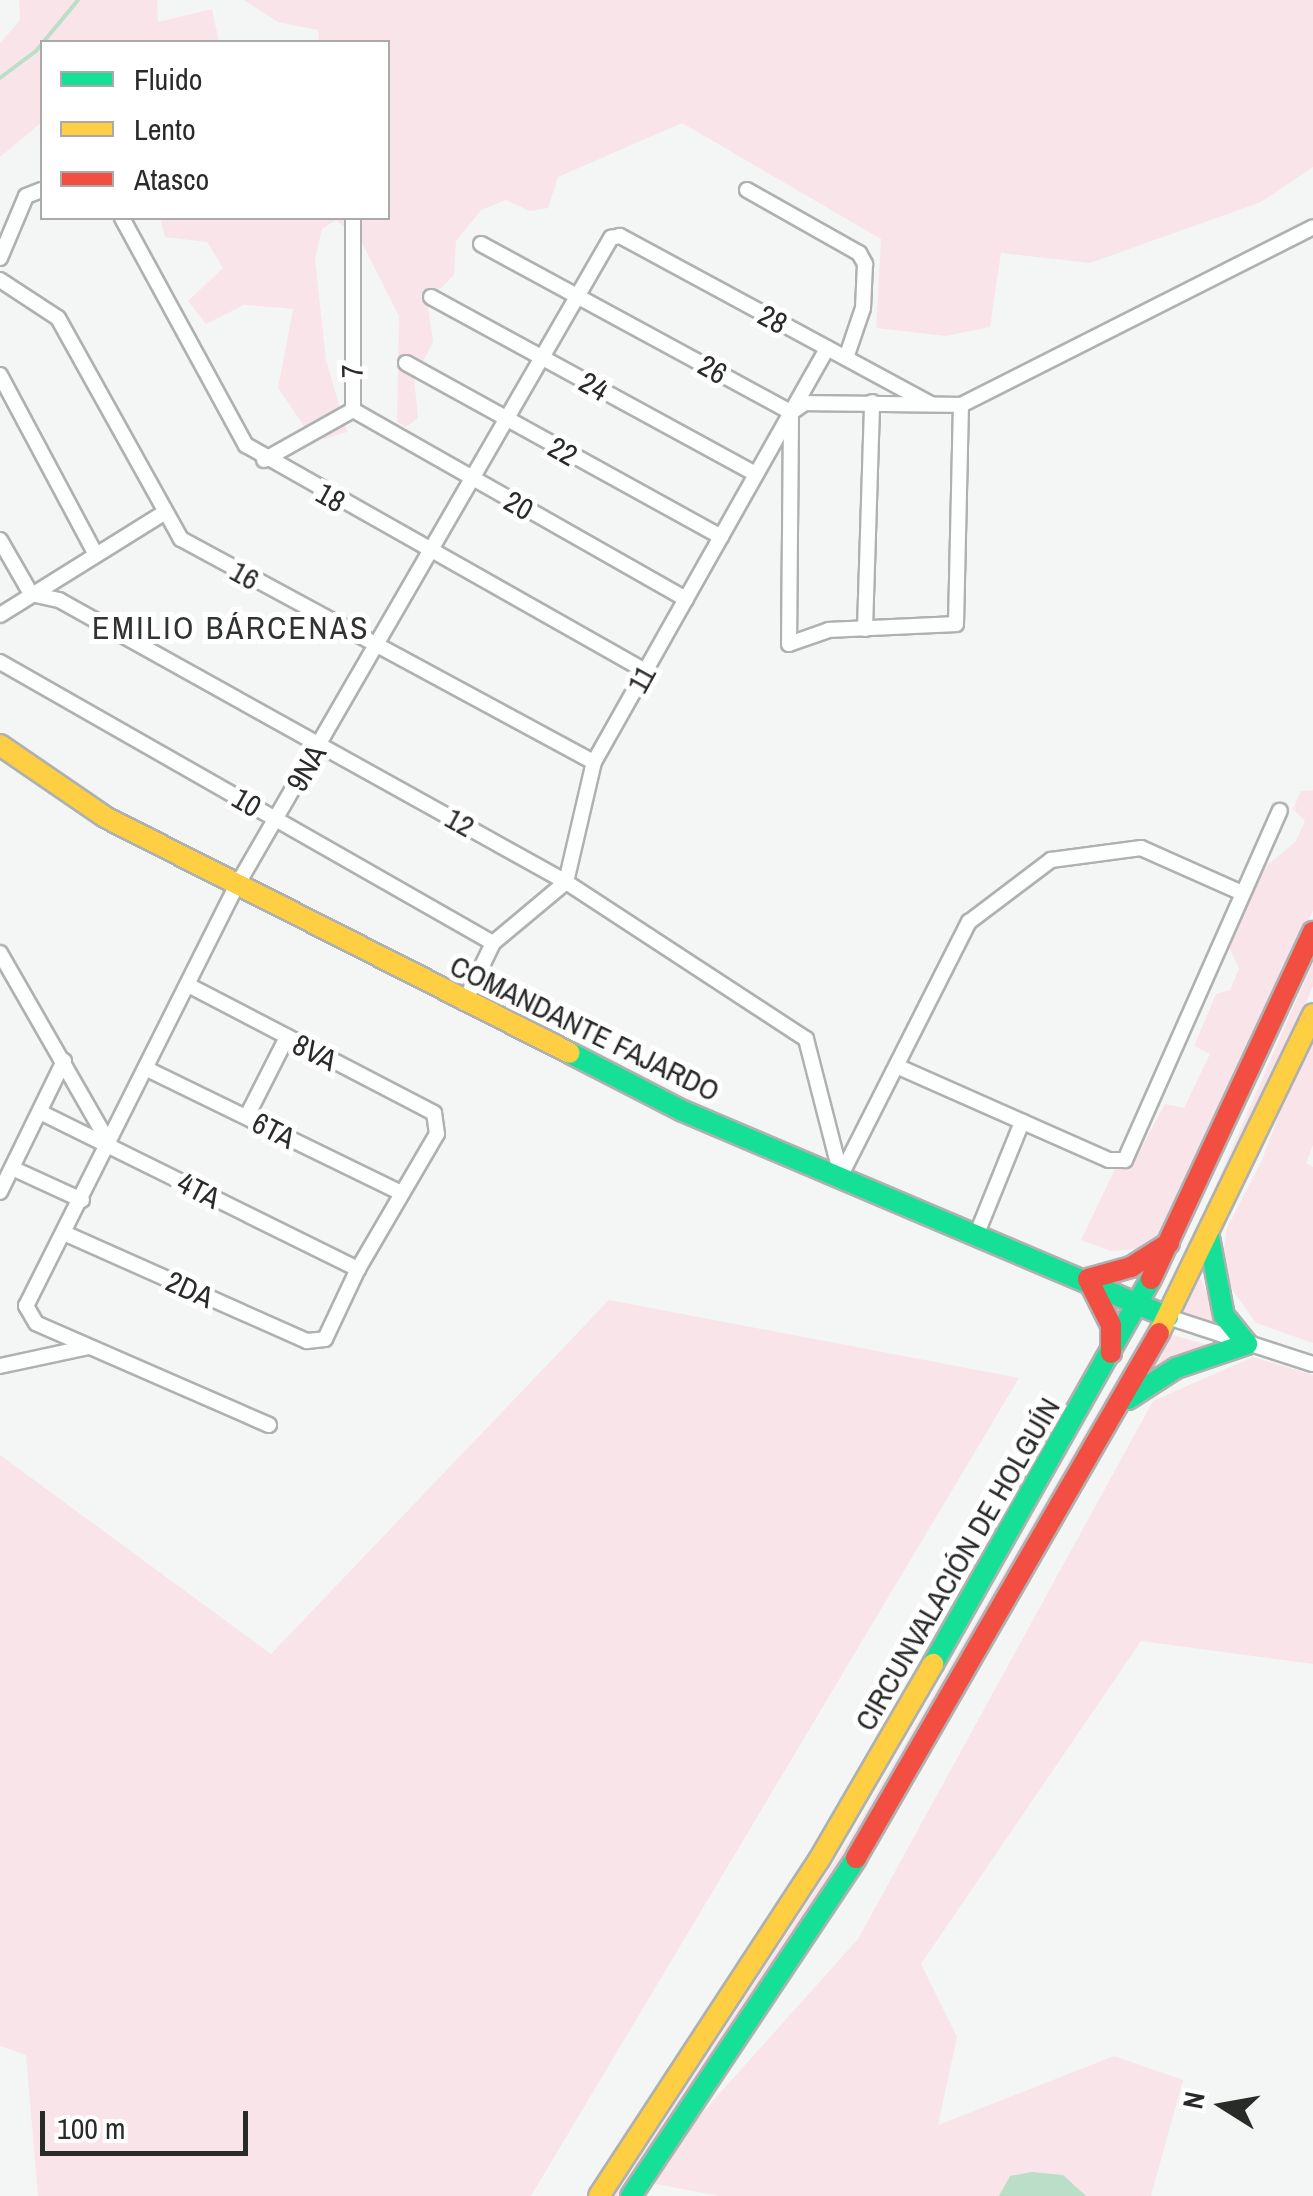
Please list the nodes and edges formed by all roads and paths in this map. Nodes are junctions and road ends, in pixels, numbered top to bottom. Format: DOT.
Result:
graph roads {
  1 [pos="747,190"];
  2 [pos="40,191"];
  3 [pos="123,220"];
  4 [pos="352,224"];
  5 [pos="1313,227"];
  6 [pos="615,236"];
  7 [pos="481,244"];
  8 [pos="0,258"];
  9 [pos="0,280"];
  10 [pos="580,295"];
  11 [pos="431,297"];
  12 [pos="827,348"];
  13 [pos="846,358"];
  14 [pos="545,360"];
  15 [pos="406,363"];
  16 [pos="0,375"];
  17 [pos="872,402"];
  18 [pos="931,404"];
  19 [pos="961,405"];
  20 [pos="353,410"];
  21 [pos="791,412"];
  22 [pos="508,421"];
  23 [pos="264,460"];
  24 [pos="756,474"];
  25 [pos="473,479"];
  26 [pos="164,514"];
  27 [pos="721,537"];
  28 [pos="0,540"];
  29 [pos="94,551"];
  30 [pos="431,554"];
  31 [pos="31,594"];
  32 [pos="686,599"];
  33 [pos="0,616"];
  34 [pos="865,629"];
  35 [pos="376,647"];
  36 [pos="0,662"];
  37 [pos="646,671"];
  38 [pos="0,745"];
  39 [pos="320,745"];
  40 [pos="594,762"];
  41 [pos="1280,811"];
  42 [pos="276,819"];
  43 [pos="566,882"];
  44 [pos="236,886"];
  45 [pos="1242,893"];
  46 [pos="1313,932"];
  47 [pos="493,944"];
  48 [pos="0,953"];
  49 [pos="188,985"];
  50 [pos="464,1003"];
  51 [pos="1313,1014"];
  52 [pos="287,1037"];
  53 [pos="64,1062"];
  54 [pos="901,1068"];
  55 [pos="147,1069"];
  56 [pos="40,1112"];
  57 [pos="247,1116"];
  58 [pos="1022,1122"];
  59 [pos="111,1145"];
  60 [pos="12,1168"];
  61 [pos="841,1176"];
  62 [pos="0,1192"];
  63 [pos="400,1193"];
  64 [pos="82,1200"];
  65 [pos="978,1231"];
  66 [pos="64,1233"];
  67 [pos="1209,1234"];
  68 [pos="1173,1240"];
  69 [pos="358,1269"];
  70 [pos="1088,1278"];
  71 [pos="1138,1306"];
  72 [pos="1168,1317"];
  73 [pos="1247,1344"];
  74 [pos="90,1346"];
  75 [pos="1110,1358"];
  76 [pos="1313,1364"];
  77 [pos="0,1366"];
  78 [pos="1114,1413"];
  79 [pos="269,1425"];
  80 [pos="600,2196"];
  81 [pos="631,2196"];
  1 -- 13 [label="street"];
  2 -- 8 [label="street"];
  3 -- 23 [label="street, 18"];
  4 -- 20 [label="street, 7"];
  5 -- 19 [label="street"];
  6 -- 10 [label="street, 9NA"];
  6 -- 12 [label="street, 28"];
  7 -- 10 [label="street, 26"];
  9 -- 26 [label="street, 16"];
  10 -- 14 [label="street, 9NA"];
  10 -- 21 [label="street, 26"];
  11 -- 14 [label="street, 24"];
  12 -- 13 [label="street, 28"];
  12 -- 21 [label="street, 11"];
  13 -- 18 [label="street, 28"];
  14 -- 22 [label="street, 9NA"];
  14 -- 24 [label="street, 24"];
  15 -- 22 [label="street, 22"];
  16 -- 29 [label="street"];
  17 -- 18 [label="street"];
  17 -- 21 [label="street"];
  17 -- 34 [label="street"];
  18 -- 19 [label="street"];
  19 -- 34 [label="street"];
  20 -- 23 [label="street, 7"];
  20 -- 25 [label="street, 20"];
  21 -- 24 [label="street, 11"];
  21 -- 34 [label="street"];
  22 -- 25 [label="street, 9NA"];
  22 -- 27 [label="street, 22"];
  23 -- 30 [label="street, 18"];
  24 -- 27 [label="street, 11"];
  25 -- 30 [label="street, 9NA"];
  25 -- 32 [label="street, 20"];
  26 -- 29 [label="street"];
  26 -- 35 [label="street, 16"];
  27 -- 32 [label="street, 11"];
  28 -- 31 [label="street"];
  29 -- 31 [label="street"];
  30 -- 35 [label="street, 9NA"];
  30 -- 37 [label="street, 18"];
  31 -- 33 [label="street"];
  31 -- 39 [label="street, 12"];
  32 -- 37 [label="street, 11"];
  35 -- 39 [label="street, 9NA"];
  35 -- 40 [label="street, 16"];
  36 -- 42 [label="street, 10"];
  37 -- 40 [label="street, 11"];
  38 -- 44 [label="main road, COMANDANTE FAJARDO"];
  39 -- 42 [label="street, 9NA"];
  39 -- 43 [label="street, 12"];
  40 -- 43 [label="street, 11"];
  41 -- 45 [label="street"];
  42 -- 44 [label="street, 9NA"];
  42 -- 47 [label="street, 10"];
  43 -- 47 [label="street"];
  43 -- 61 [label="street, 12"];
  44 -- 49 [label="street, 9NA"];
  44 -- 50 [label="main road, COMANDANTE FAJARDO"];
  45 -- 54 [label="street"];
  45 -- 58 [label="street"];
  46 -- 68 [label="main road, CIRCUNVALACIÓN DE HOLGUÍN"];
  47 -- 50 [label="street"];
  48 -- 53 [label="street"];
  49 -- 52 [label="street, 8VA"];
  49 -- 55 [label="street, 9NA"];
  50 -- 61 [label="main road, COMANDANTE FAJARDO"];
  51 -- 67 [label="main road, CIRCUNVALACIÓN DE HOLGUÍN"];
  52 -- 57 [label="street"];
  52 -- 63 [label="street, 8VA"];
  53 -- 56 [label="street"];
  53 -- 59 [label="street"];
  54 -- 58 [label="street"];
  54 -- 61 [label="street"];
  55 -- 57 [label="street, 6TA"];
  55 -- 59 [label="street, 9NA"];
  56 -- 59 [label="street, 4TA"];
  56 -- 60 [label="street"];
  57 -- 63 [label="street, 6TA"];
  58 -- 65 [label="street"];
  59 -- 64 [label="street, 9NA"];
  59 -- 69 [label="street, 4TA"];
  60 -- 62 [label="street"];
  60 -- 64 [label="street"];
  61 -- 65 [label="main road, COMANDANTE FAJARDO"];
  63 -- 69 [label="street"];
  64 -- 66 [label="street, 9NA"];
  65 -- 70 [label="main road, COMANDANTE FAJARDO"];
  66 -- 69 [label="street, 2DA"];
  66 -- 74 [label="street, 9NA"];
  67 -- 72 [label="main road, CIRCUNVALACIÓN DE HOLGUÍN"];
  67 -- 73 [label="main road"];
  68 -- 70 [label="main road"];
  68 -- 71 [label="main road, CIRCUNVALACIÓN DE HOLGUÍN"];
  70 -- 71 [label="main road, COMANDANTE FAJARDO"];
  70 -- 75 [label="main road"];
  71 -- 72 [label="main road, COMANDANTE FAJARDO"];
  71 -- 75 [label="main road, CIRCUNVALACIÓN DE HOLGUÍN"];
  72 -- 73 [label="street"];
  72 -- 78 [label="main road, CIRCUNVALACIÓN DE HOLGUÍN"];
  73 -- 76 [label="street"];
  73 -- 78 [label="main road"];
  74 -- 77 [label="street"];
  74 -- 79 [label="street"];
  75 -- 80 [label="main road, CIRCUNVALACIÓN DE HOLGUÍN"];
  78 -- 81 [label="main road, CIRCUNVALACIÓN DE HOLGUÍN"];
}
